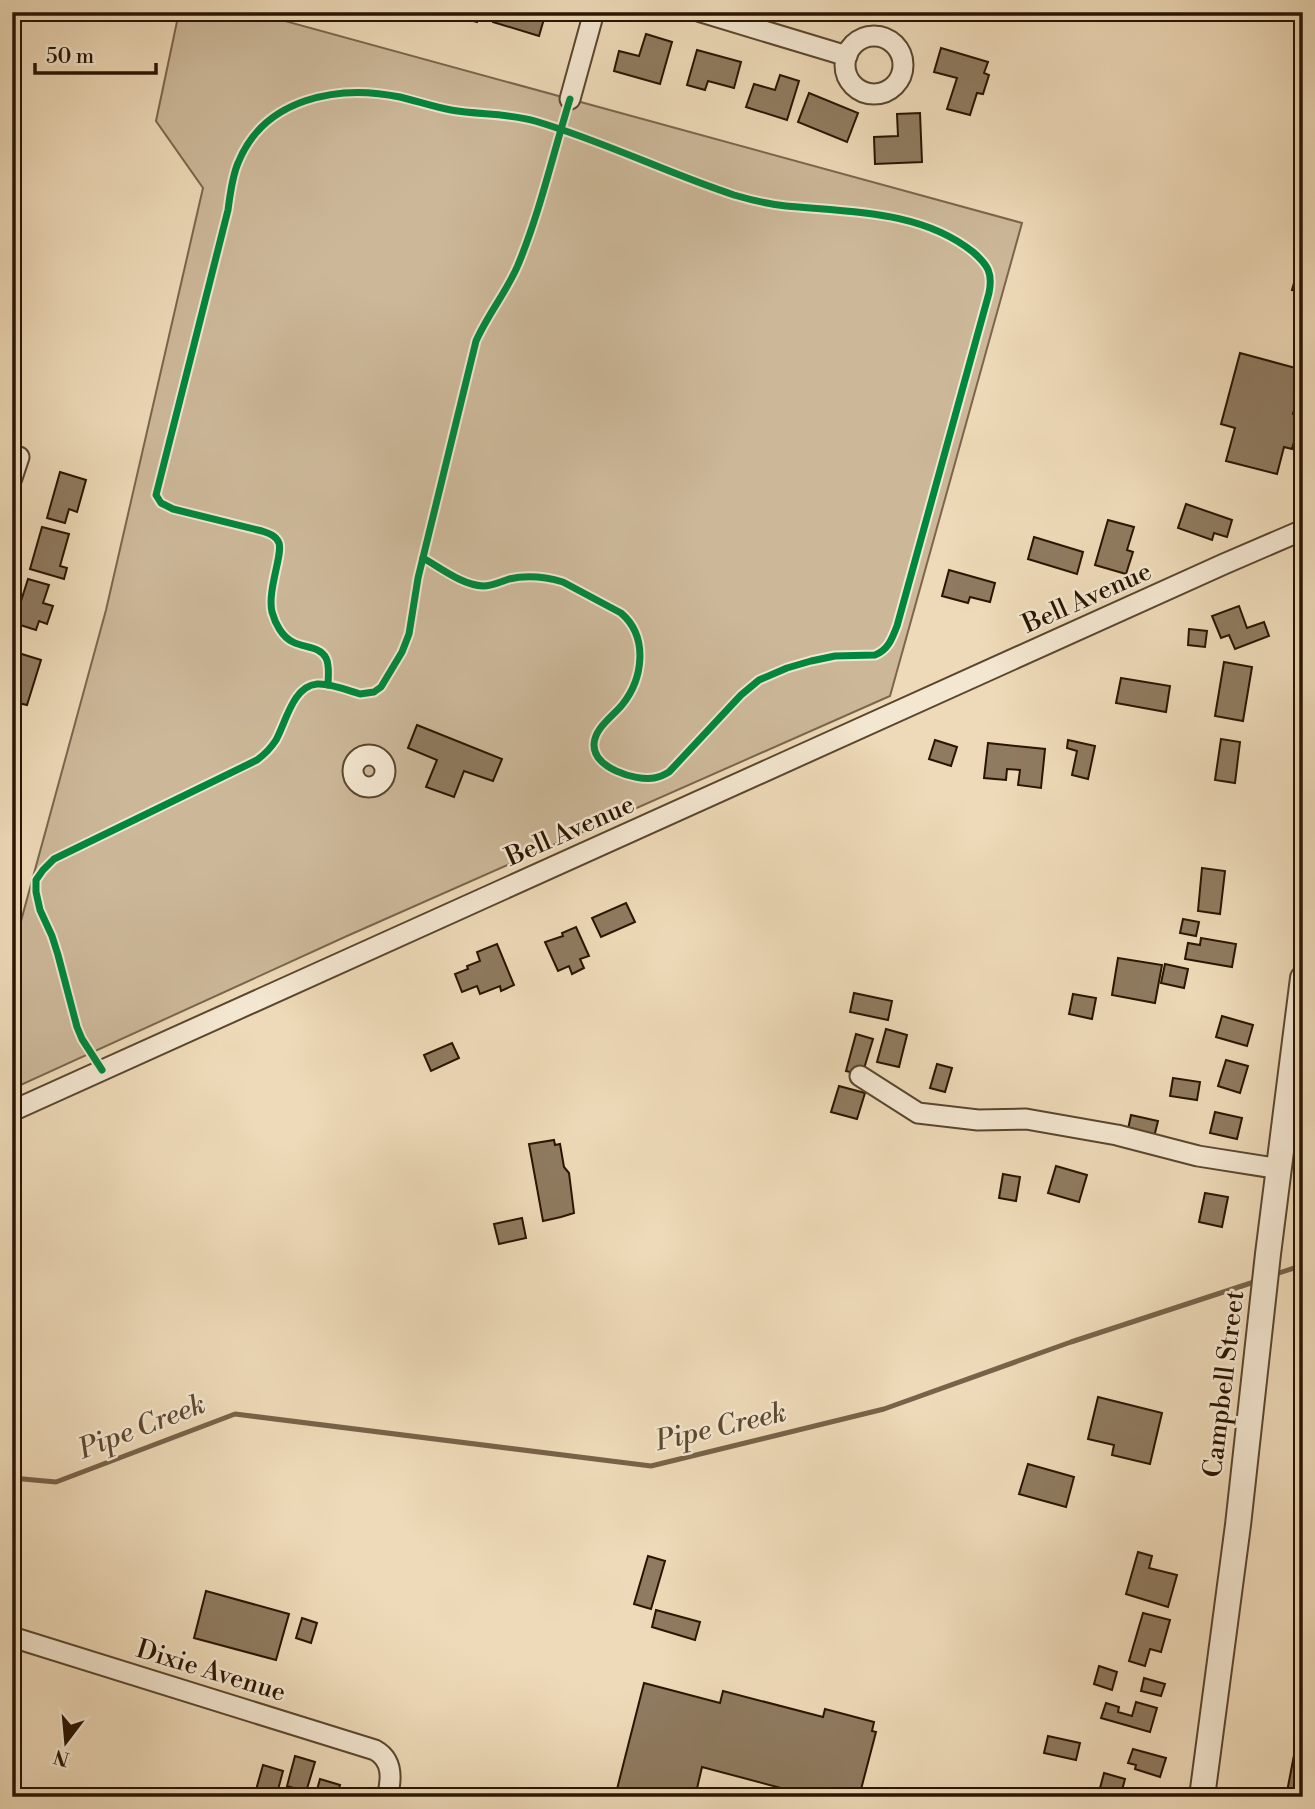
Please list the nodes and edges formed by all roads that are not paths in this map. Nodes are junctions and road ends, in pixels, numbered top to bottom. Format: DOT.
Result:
graph roads {
  1 [pos="594,12"];
  2 [pos="701,12"];
  3 [pos="847,56"];
  4 [pos="570,99"];
  5 [pos="19,457"];
  6 [pos="12,478"];
  7 [pos="1303,530"];
  8 [pos="1303,978"];
  9 [pos="860,1076"];
  10 [pos="12,1111"];
  11 [pos="1280,1169"];
  12 [pos="12,1637"];
  13 [pos="387,1797"];
  14 [pos="1202,1797"];
  1 -- 4 [label="street"];
  2 -- 3 [label="street"];
  5 -- 6 [label="street"];
  7 -- 10 [label="street, Bell Avenue"];
  8 -- 11 [label="street, Campbell Street"];
  9 -- 11 [label="street"];
  11 -- 14 [label="street, Campbell Street"];
  12 -- 13 [label="street, Dixie Avenue"];
}
